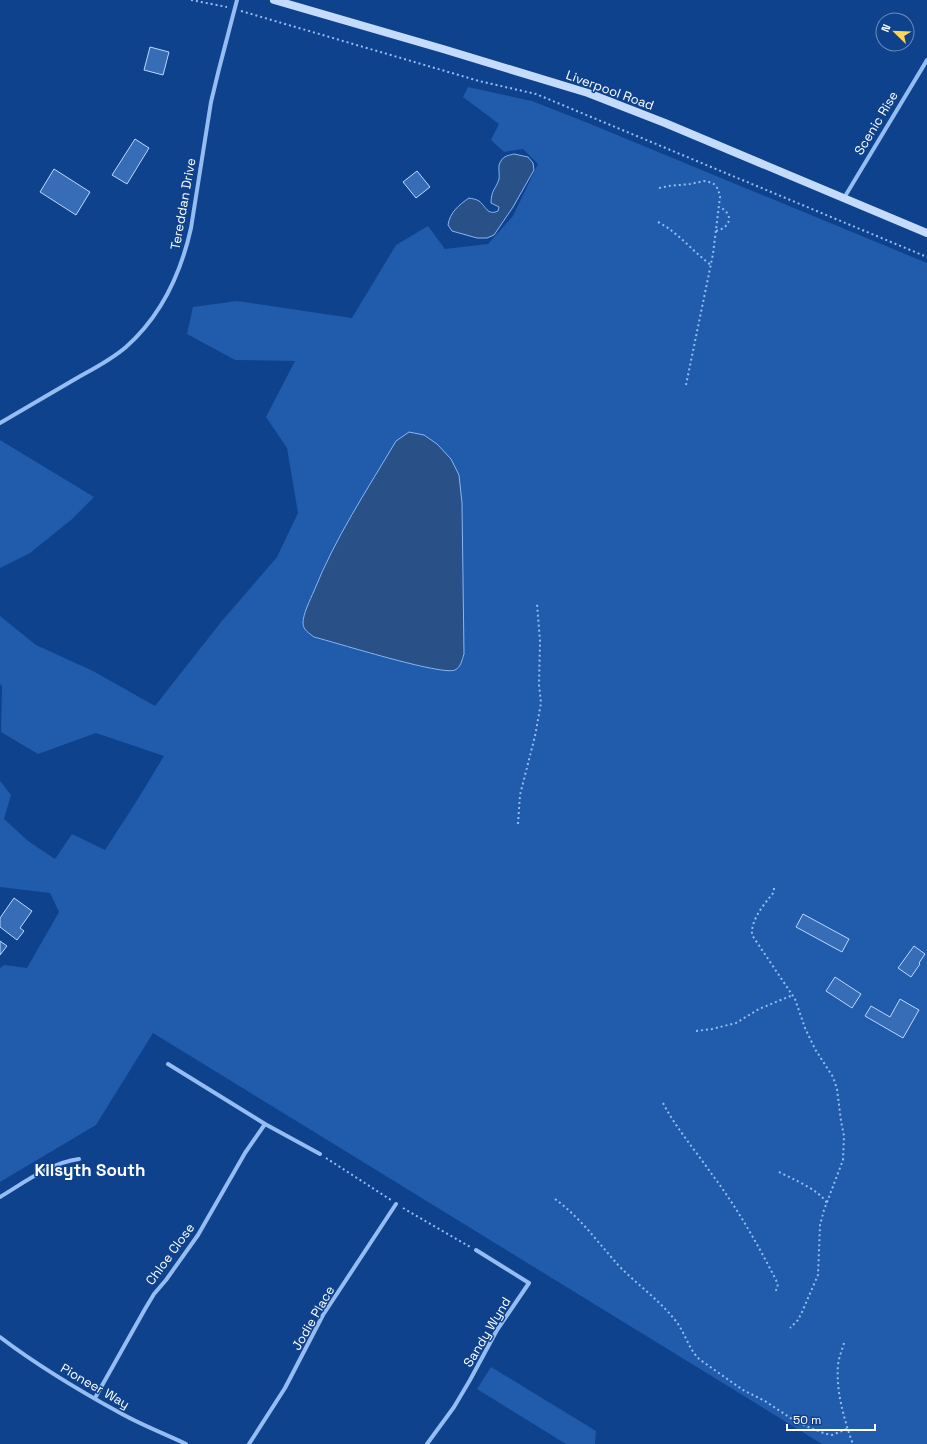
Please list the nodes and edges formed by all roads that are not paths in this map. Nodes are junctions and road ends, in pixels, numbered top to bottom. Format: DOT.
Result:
graph roads {
  1 [pos="237,0"];
  2 [pos="274,0"];
  3 [pos="927,60"];
  4 [pos="844,198"];
  5 [pos="927,233"];
  6 [pos="0,423"];
  7 [pos="168,1064"];
  8 [pos="265,1124"];
  9 [pos="320,1154"];
  10 [pos="79,1159"];
  11 [pos="0,1197"];
  12 [pos="396,1204"];
  13 [pos="476,1250"];
  14 [pos="0,1337"];
  15 [pos="95,1398"];
  16 [pos="186,1444"];
  17 [pos="249,1444"];
  18 [pos="427,1444"];
  1 -- 6 [label="street, Tereddan Drive"];
  2 -- 4 [label="main road, Liverpool Road"];
  3 -- 4 [label="street, Scenic Rise"];
  4 -- 5 [label="main road, Liverpool Road"];
  7 -- 8 [label="street"];
  8 -- 9 [label="street"];
  8 -- 15 [label="street, Chloe Close"];
  10 -- 11 [label="street"];
  12 -- 17 [label="street, Jodie Place"];
  13 -- 18 [label="street, Sandy Wynd"];
  14 -- 15 [label="street, Pioneer Way"];
  15 -- 16 [label="street, Pioneer Way"];
}
